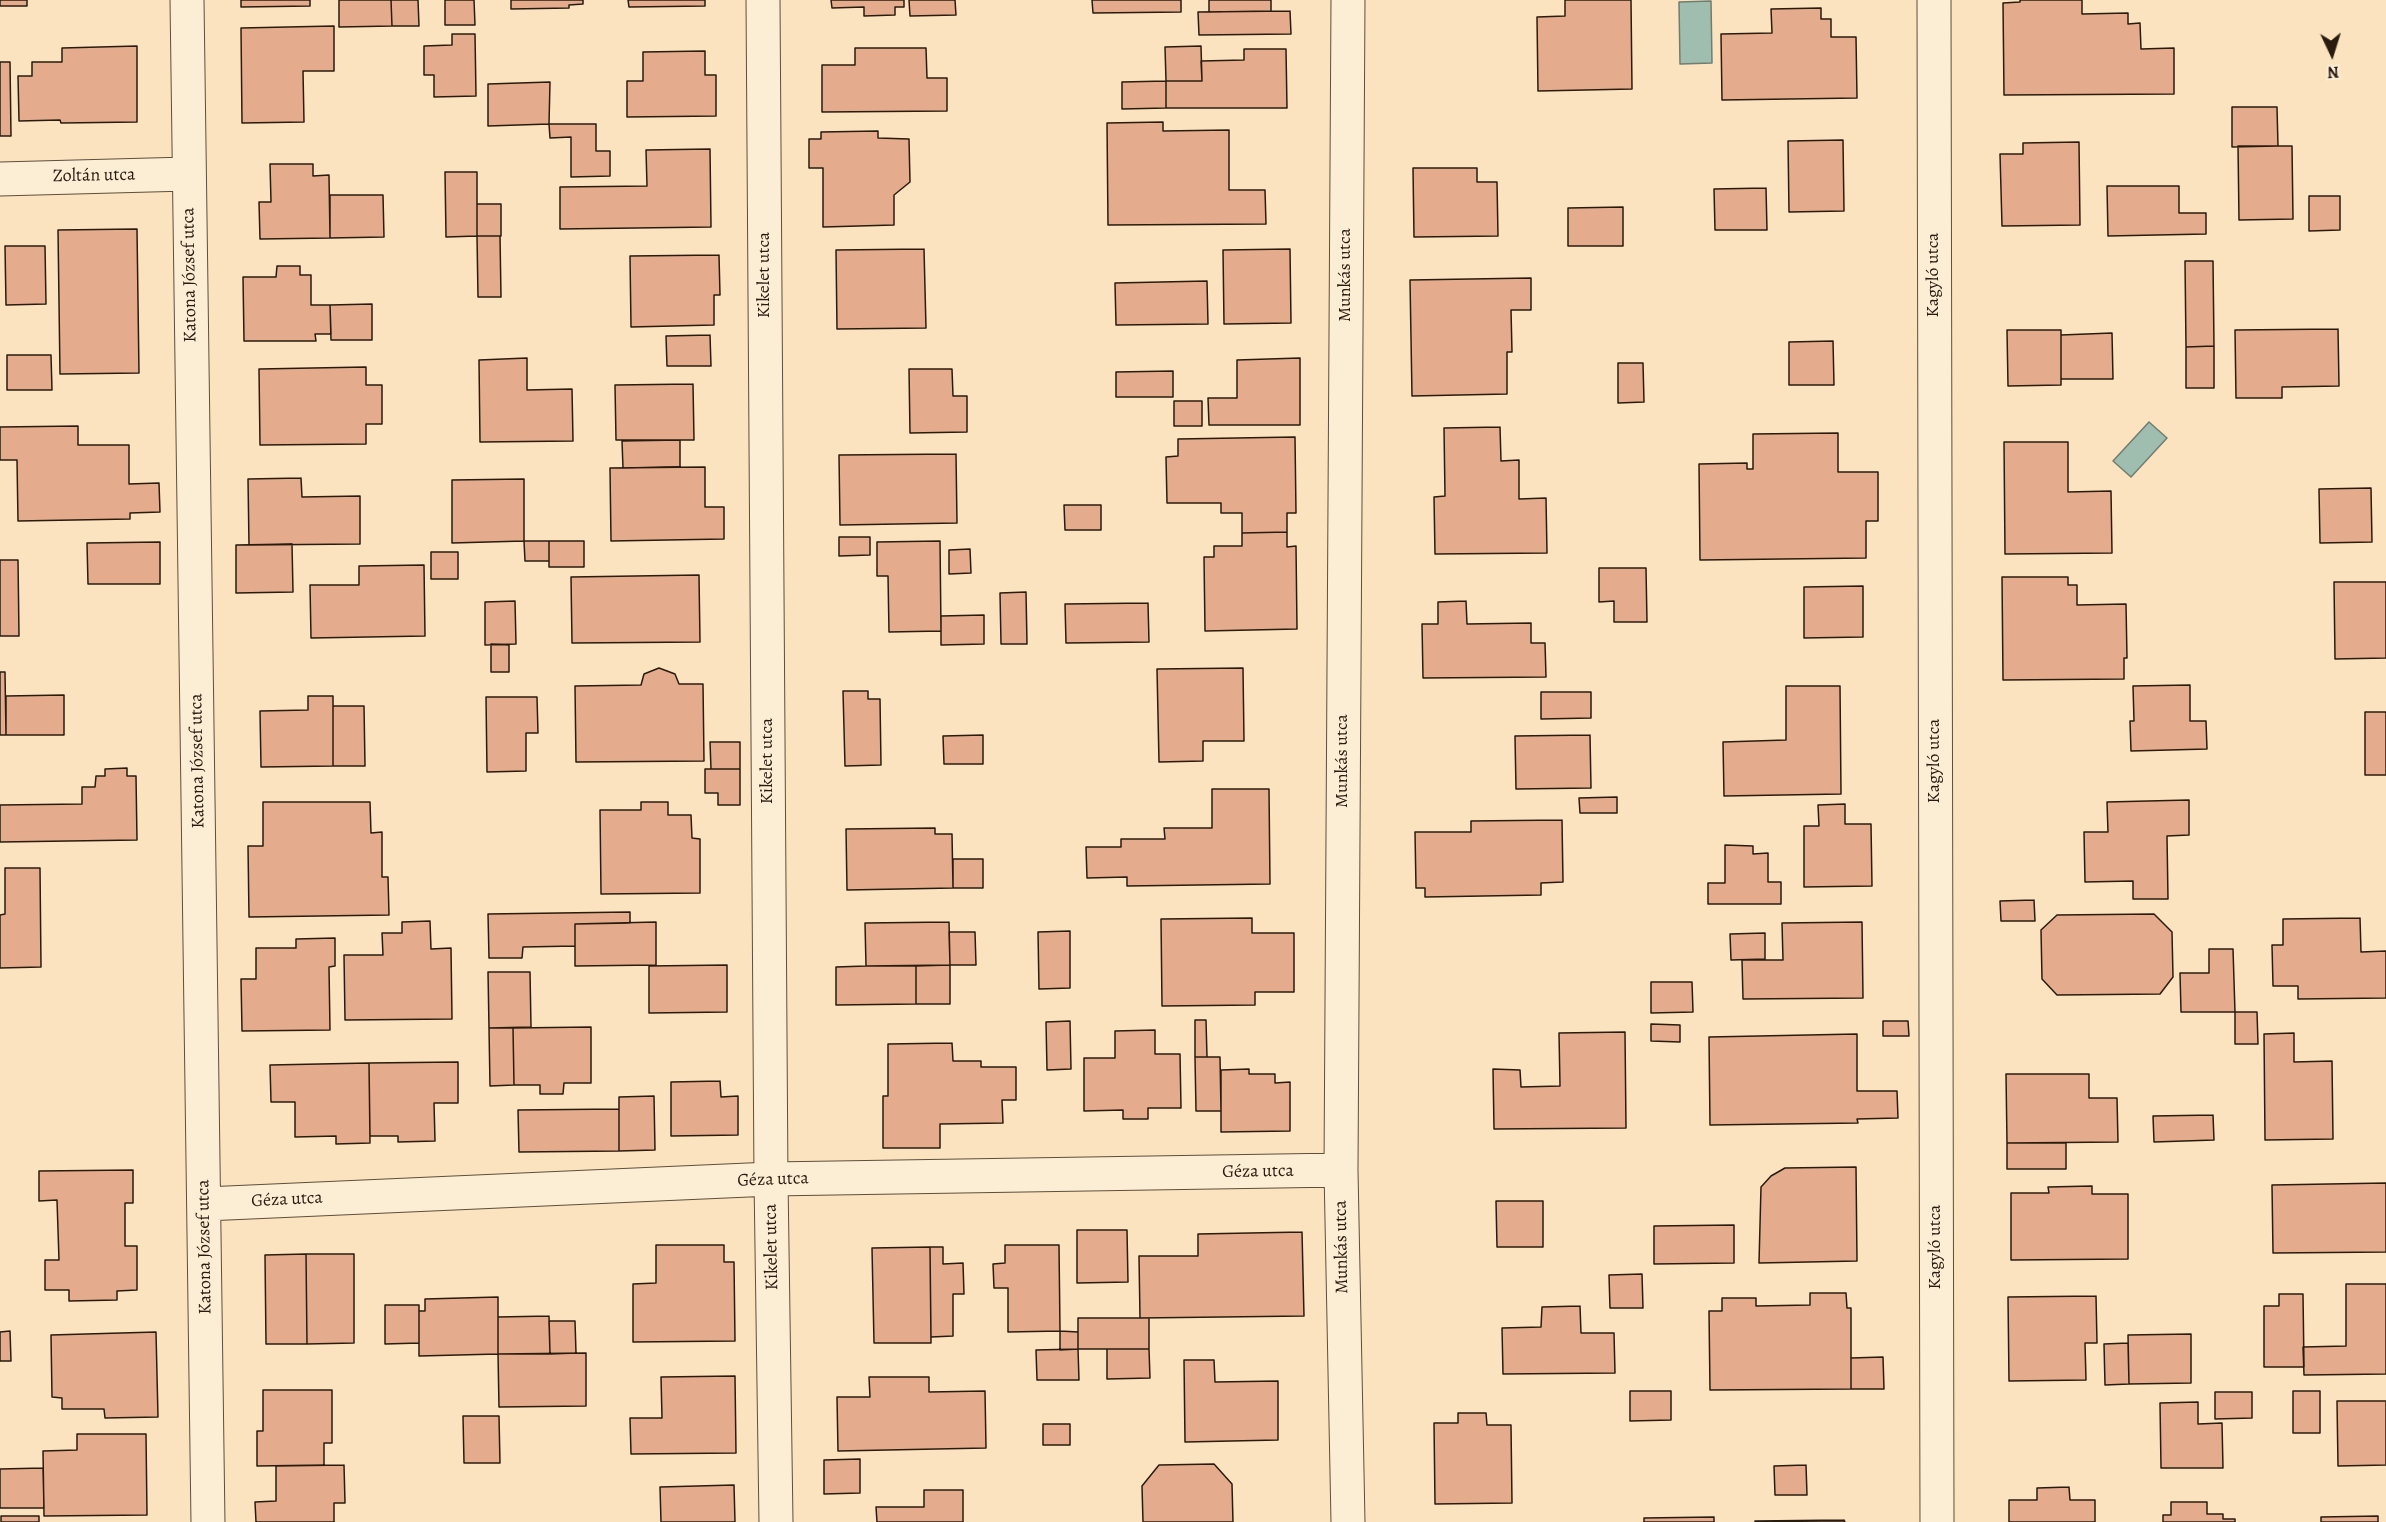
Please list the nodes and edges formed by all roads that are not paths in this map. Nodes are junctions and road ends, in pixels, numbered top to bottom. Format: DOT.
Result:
graph roads {
  1 [pos="187,0"];
  2 [pos="763,0"];
  3 [pos="1348,0"];
  4 [pos="1934,0"];
  5 [pos="188,174"];
  6 [pos="0,179"];
  7 [pos="1341,1170"];
  8 [pos="771,1179"];
  9 [pos="205,1204"];
  10 [pos="208,1522"];
  11 [pos="777,1522"];
  12 [pos="1348,1522"];
  13 [pos="1937,1522"];
  1 -- 5 [label="street, Katona József utca"];
  2 -- 8 [label="street, Kikelet utca"];
  3 -- 7 [label="street, Munkás utca"];
  4 -- 13 [label="street, Kagyló utca"];
  5 -- 6 [label="street, Zoltán utca"];
  5 -- 9 [label="street, Katona József utca"];
  7 -- 8 [label="street, Géza utca"];
  7 -- 12 [label="street, Munkás utca"];
  8 -- 9 [label="street, Géza utca"];
  8 -- 11 [label="street, Kikelet utca"];
  9 -- 10 [label="street, Katona József utca"];
}
